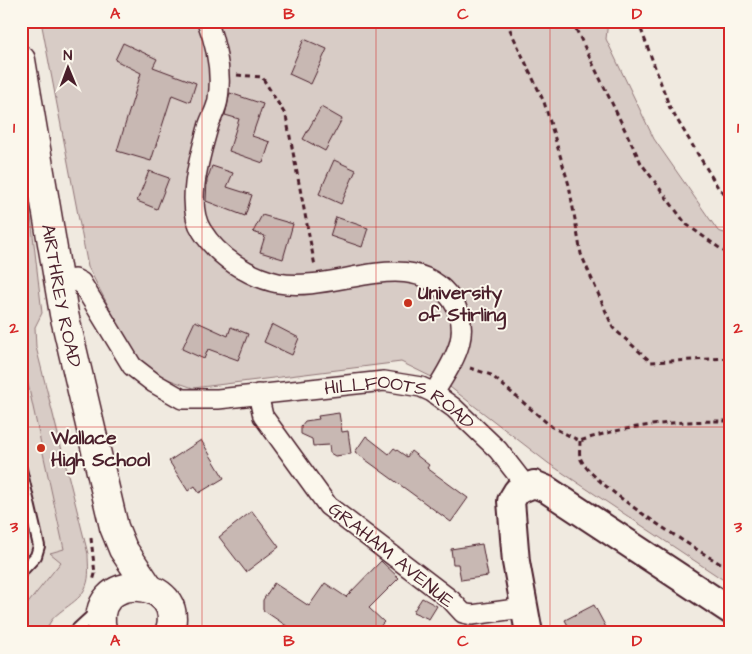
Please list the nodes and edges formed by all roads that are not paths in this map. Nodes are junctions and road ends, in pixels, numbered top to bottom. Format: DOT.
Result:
graph roads {
  1 [pos="207,21"];
  2 [pos="21,60"];
  3 [pos="58,281"];
  4 [pos="258,394"];
  5 [pos="434,394"];
  6 [pos="21,469"];
  7 [pos="526,486"];
  8 [pos="114,527"];
  9 [pos="21,572"];
  10 [pos="150,588"];
  11 [pos="108,599"];
  12 [pos="731,611"];
  13 [pos="526,620"];
  14 [pos="170,632"];
  15 [pos="73,633"];
  16 [pos="103,633"];
  1 -- 5 [label="street"];
  2 -- 3 [label="main road, AIRTHREY ROAD"];
  3 -- 4 [label="street, HILLFOOTS ROAD"];
  3 -- 8 [label="main road, AIRTHREY ROAD"];
  4 -- 5 [label="street, HILLFOOTS ROAD"];
  4 -- 13 [label="street, GRAHAM AVENUE"];
  5 -- 7 [label="street, HILLFOOTS ROAD"];
  6 -- 9 [label="lane"];
  7 -- 12 [label="main road"];
  7 -- 13 [label="main road"];
  8 -- 10 [label="main road"];
  8 -- 11 [label="main road"];
  10 -- 11 [label="main road"];
  10 -- 14 [label="main road"];
  11 -- 15 [label="lane"];
  11 -- 16 [label="main road"];
}
